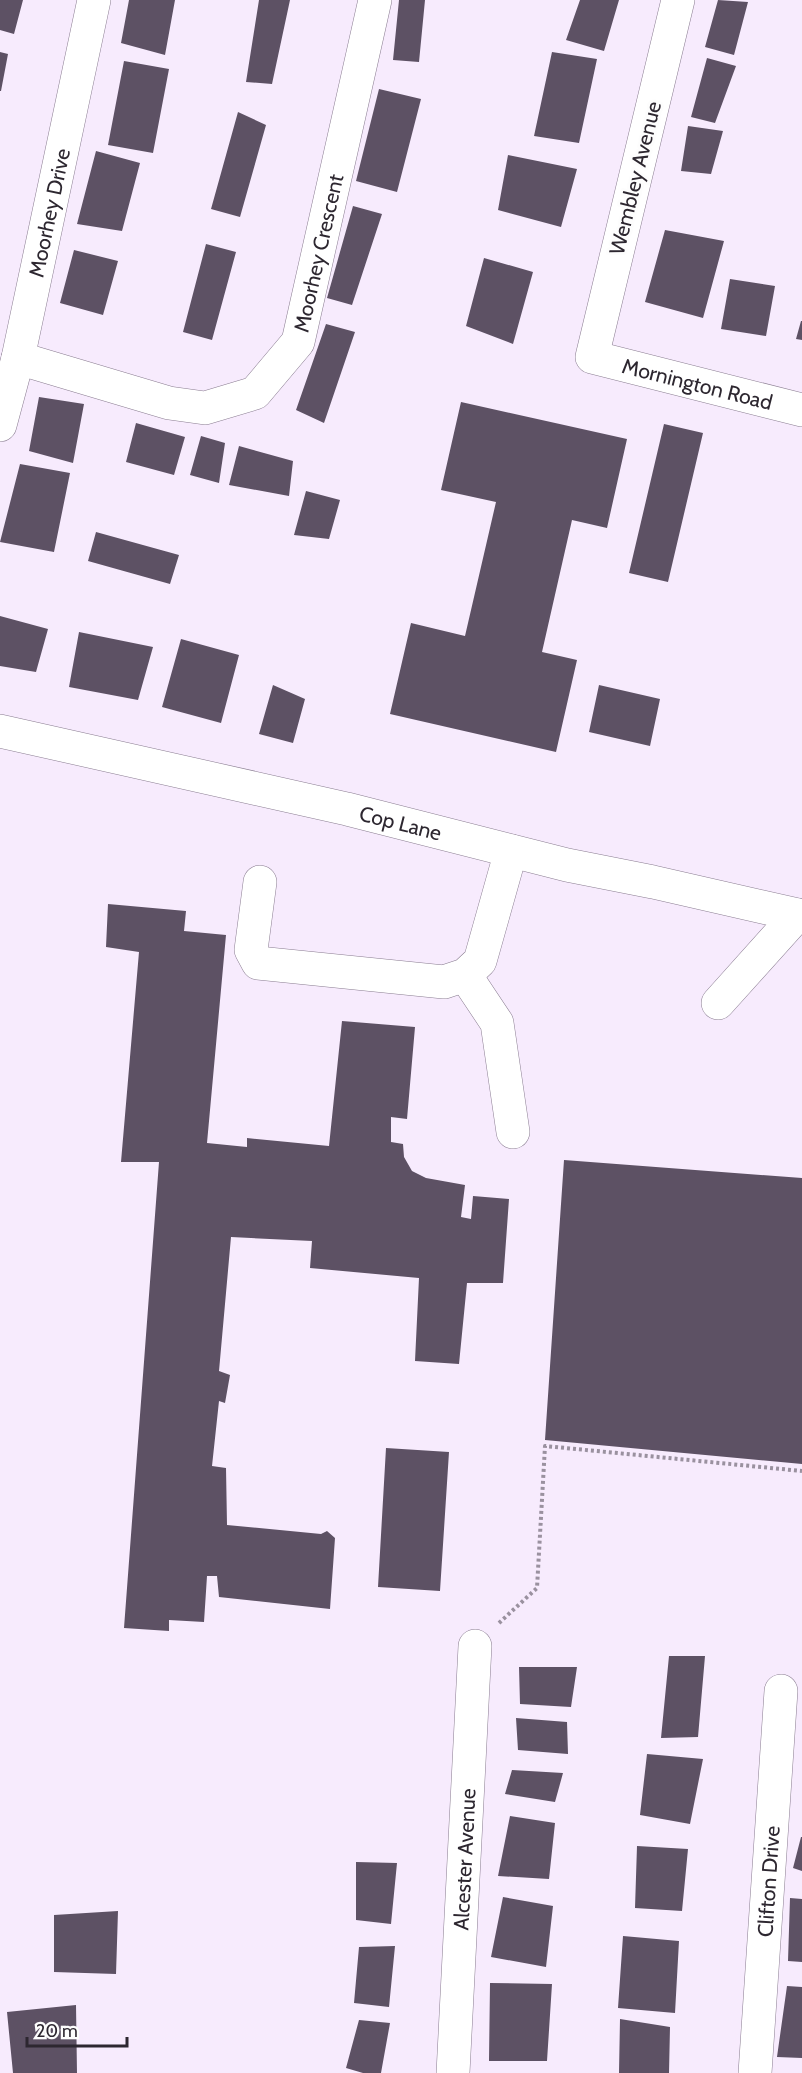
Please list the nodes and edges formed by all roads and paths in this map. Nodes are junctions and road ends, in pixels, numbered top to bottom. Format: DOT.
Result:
graph roads {
  1 [pos="94,0"];
  2 [pos="375,0"];
  3 [pos="678,0"];
  4 [pos="592,357"];
  5 [pos="18,358"];
  6 [pos="802,410"];
  7 [pos="0,424"];
  8 [pos="0,731"];
  9 [pos="511,851"];
  10 [pos="260,882"];
  11 [pos="799,915"];
  12 [pos="465,975"];
  13 [pos="718,1003"];
  14 [pos="513,1132"];
  15 [pos="802,1471"];
  16 [pos="475,1646"];
  17 [pos="782,1691"];
  18 [pos="453,2073"];
  19 [pos="755,2073"];
  1 -- 5 [label="street, Moorhey Drive"];
  2 -- 5 [label="street, Moorhey Crescent"];
  3 -- 4 [label="street, Wembley Avenue"];
  4 -- 6 [label="street, Mornington Road"];
  5 -- 7 [label="street, Moorhey Drive"];
  8 -- 9 [label="street, Cop Lane"];
  9 -- 11 [label="street, Cop Lane"];
  9 -- 12 [label="street"];
  10 -- 12 [label="street"];
  11 -- 13 [label="street"];
  12 -- 14 [label="street"];
  15 -- 16 [label="path"];
  16 -- 18 [label="street, Alcester Avenue"];
  17 -- 19 [label="street, Clifton Drive"];
}
